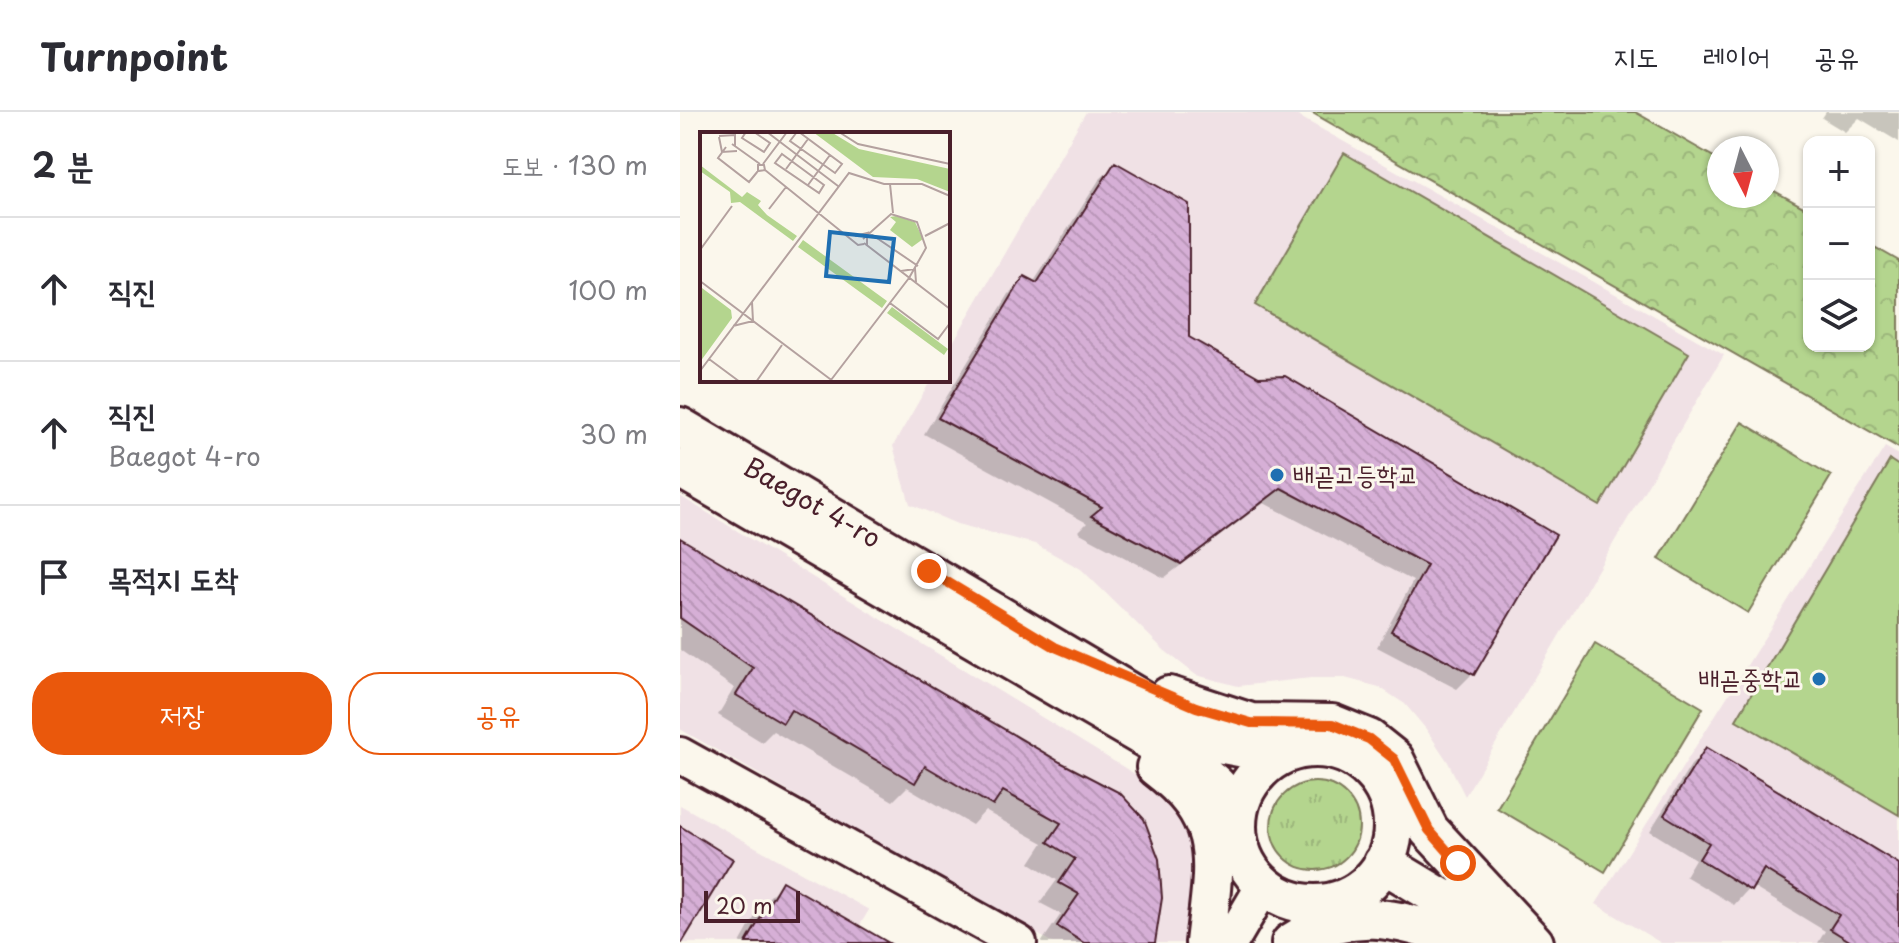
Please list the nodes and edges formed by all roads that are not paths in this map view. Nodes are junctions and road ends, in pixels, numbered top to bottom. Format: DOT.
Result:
graph roads {
  1 [pos="680,427"];
  2 [pos="680,468"];
  3 [pos="1046,661"];
  4 [pos="680,755"];
  5 [pos="1282,755"];
  6 [pos="1237,817"];
  7 [pos="1383,863"];
  8 [pos="1264,885"];
  9 [pos="1019,943"];
  10 [pos="1205,943"];
  11 [pos="1230,943"];
  12 [pos="1291,943"];
  13 [pos="1473,943"];
  14 [pos="1515,943"];
  15 [pos="1534,943"];
  1 -- 3 [label="main road, Baegot 4-ro"];
  2 -- 3 [label="main road, Baegot 4-ro"];
  3 -- 5 [label="main road, Baegot 4-ro"];
  3 -- 6 [label="main road, Baegot 4-ro"];
  3 -- 10 [label="main road"];
  3 -- 15 [label="main road"];
  4 -- 9 [label="street"];
  5 -- 6 [label="main road"];
  5 -- 7 [label="main road"];
  6 -- 8 [label="main road"];
  7 -- 8 [label="main road"];
  7 -- 14 [label="main road"];
  8 -- 11 [label="street"];
  12 -- 13 [label="main road"];
}
